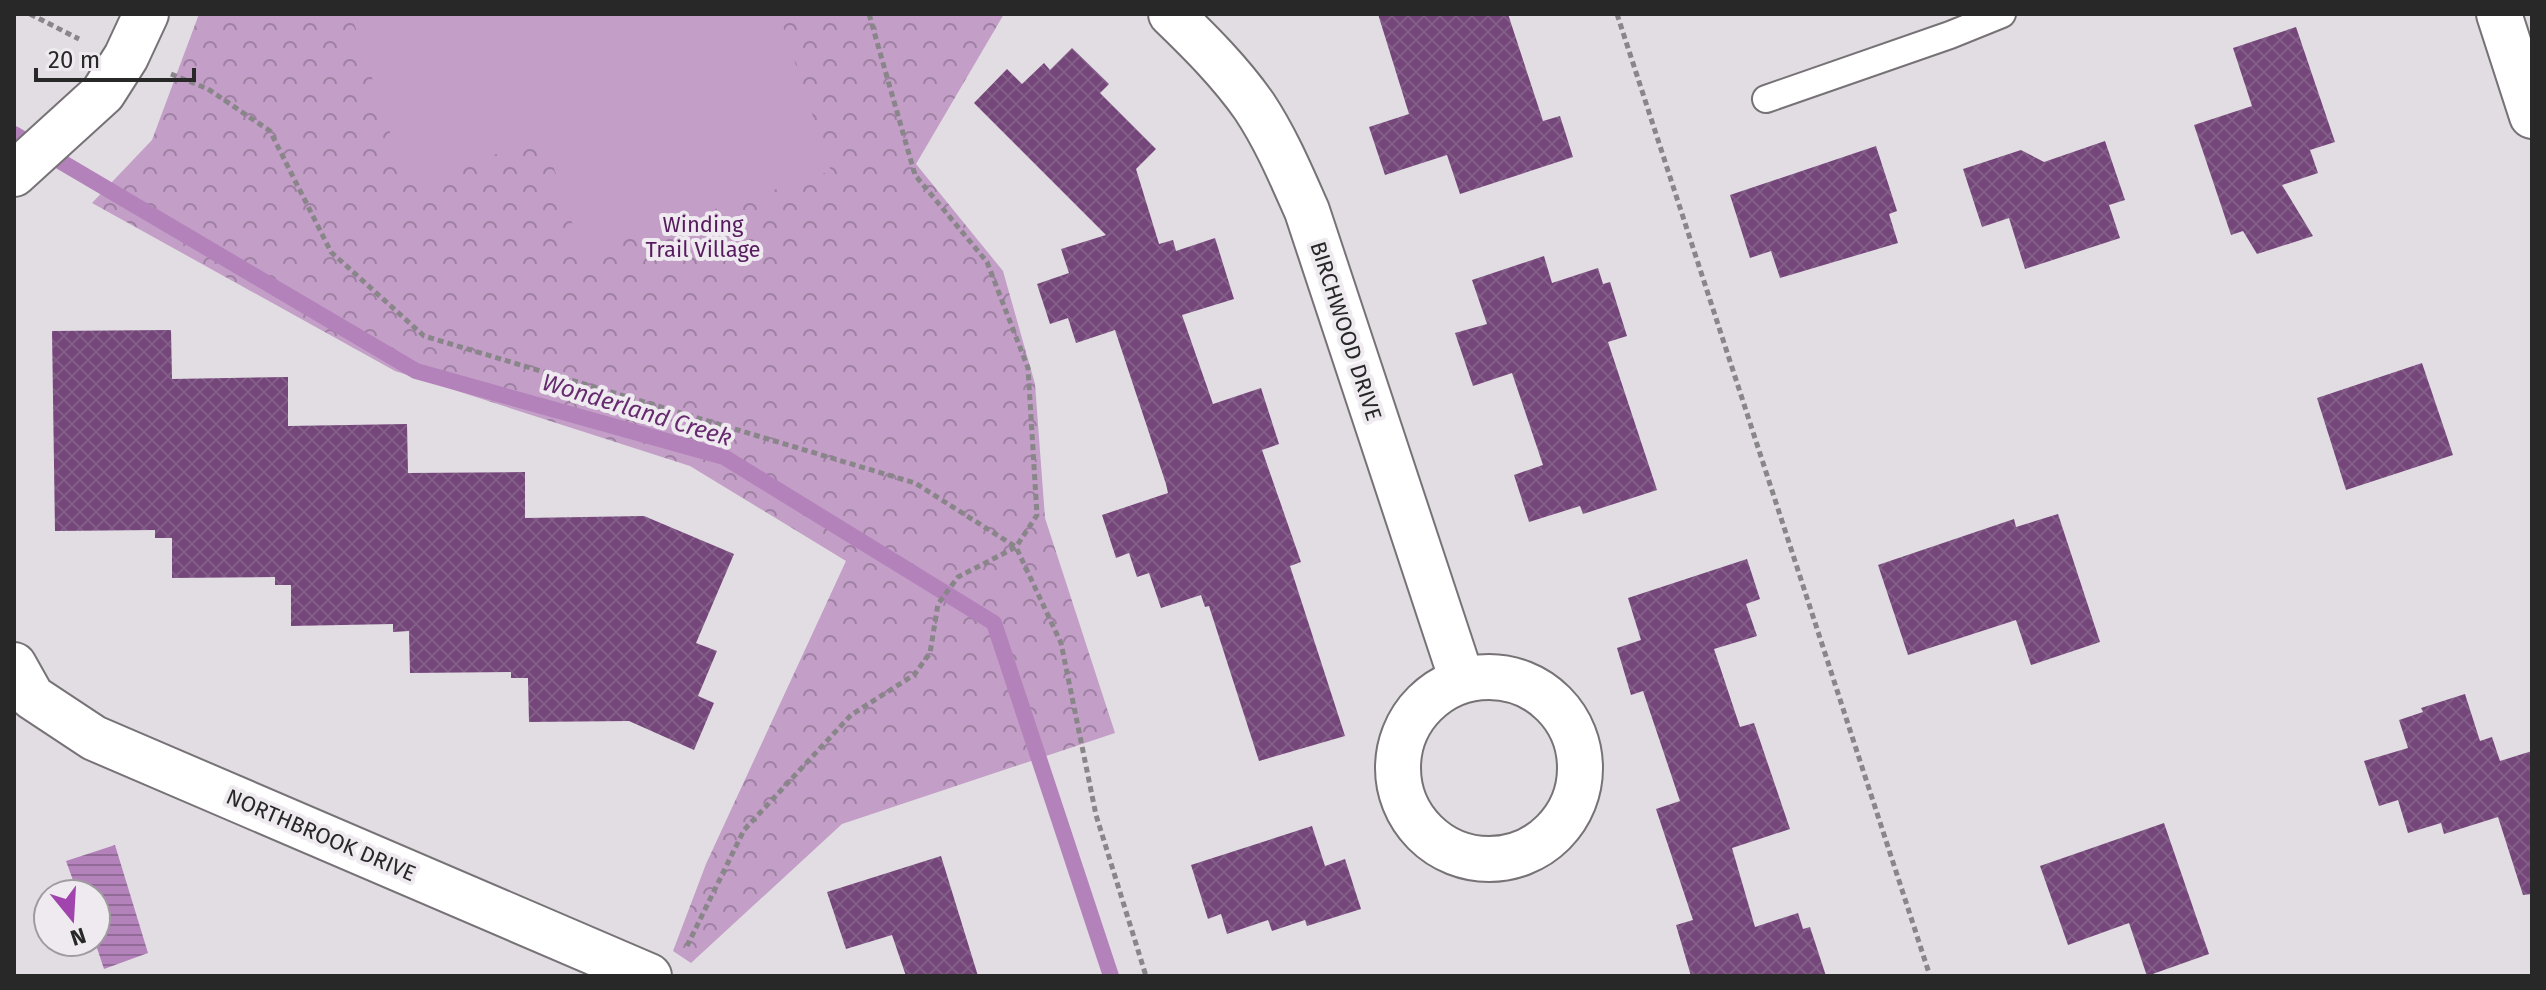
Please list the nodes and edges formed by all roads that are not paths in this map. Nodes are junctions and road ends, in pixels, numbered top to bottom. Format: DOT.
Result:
graph roads {
  1 [pos="146,14"];
  2 [pos="1171,14"];
  3 [pos="2002,14"];
  4 [pos="2499,14"];
  5 [pos="1766,99"];
  6 [pos="2532,116"];
  7 [pos="14,174"];
  8 [pos="14,665"];
  9 [pos="1462,680"];
  10 [pos="649,976"];
  1 -- 7 [label="street"];
  2 -- 9 [label="street, BIRCHWOOD DRIVE"];
  3 -- 5 [label="lane"];
  4 -- 6 [label="street"];
  8 -- 10 [label="street, NORTHBROOK DRIVE"];
  9 -- 9 [label="street"];
}
